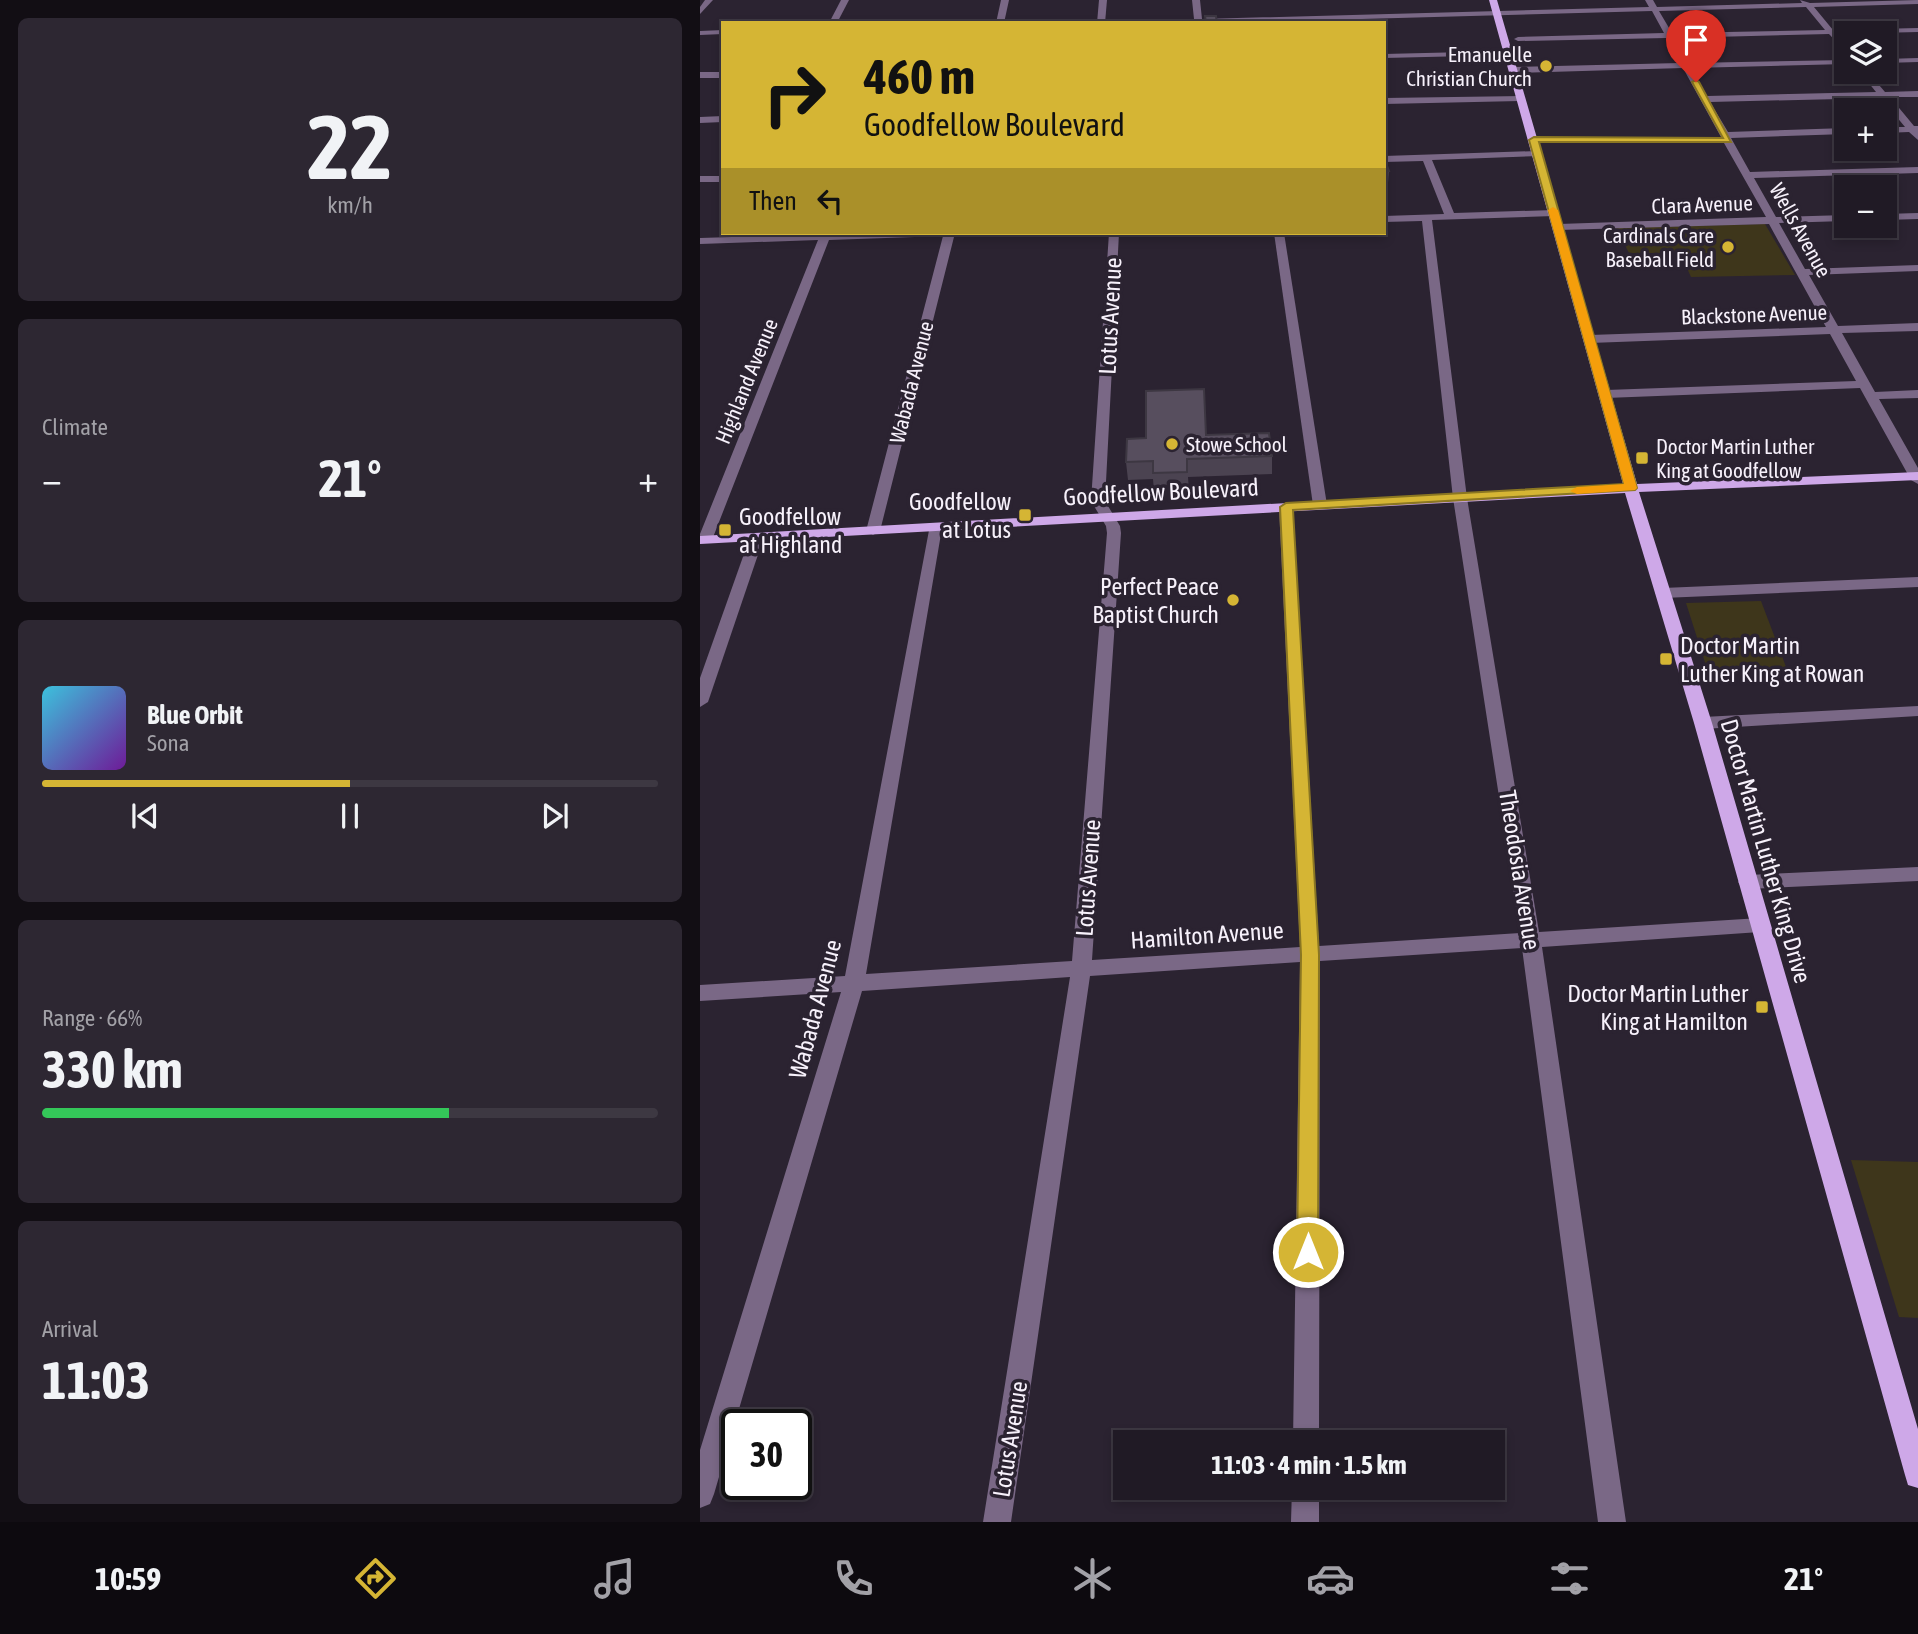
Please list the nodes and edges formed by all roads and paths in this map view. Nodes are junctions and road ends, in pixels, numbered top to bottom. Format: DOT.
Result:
graph roads {
  1 [pos="709,0"];
  2 [pos="845,0"];
  3 [pos="1005,0"];
  4 [pos="1103,0"];
  5 [pos="1196,0"];
  6 [pos="1493,0"];
  7 [pos="1806,2"];
  8 [pos="1918,2"];
  9 [pos="1651,4"];
  10 [pos="700,12"];
  11 [pos="1497,13"];
  12 [pos="834,21"];
  13 [pos="1000,21"];
  14 [pos="1101,21"];
  15 [pos="1198,21"];
  16 [pos="1241,21"];
  17 [pos="1918,30"];
  18 [pos="1832,32"];
  19 [pos="700,33"];
  20 [pos="721,33"];
  21 [pos="1670,35"];
  22 [pos="1834,35"];
  23 [pos="1518,39"];
  24 [pos="1507,53"];
  25 [pos="1386,56"];
  26 [pos="1918,60"];
  27 [pos="1897,61"];
  28 [pos="1834,62"];
  29 [pos="1686,66"];
  30 [pos="1513,70"];
  31 [pos="700,75"];
  32 [pos="721,75"];
  33 [pos="1875,84"];
  34 [pos="1884,94"];
  35 [pos="1918,94"];
  36 [pos="1520,98"];
  37 [pos="1705,99"];
  38 [pos="1386,101"];
  39 [pos="721,120"];
  40 [pos="702,123"];
  41 [pos="1897,131"];
  42 [pos="1834,132"];
  43 [pos="1916,132"];
  44 [pos="1727,138"];
  45 [pos="1534,140"];
  46 [pos="1537,154"];
  47 [pos="1426,157"];
  48 [pos="1386,159"];
  49 [pos="1918,170"];
  50 [pos="1748,175"];
  51 [pos="700,179"];
  52 [pos="721,179"];
  53 [pos="1554,213"];
  54 [pos="1918,216"];
  55 [pos="1450,217"];
  56 [pos="1897,217"];
  57 [pos="1427,218"];
  58 [pos="1834,218"];
  59 [pos="1386,219"];
  60 [pos="1773,221"];
  61 [pos="1559,227"];
  62 [pos="888,235"];
  63 [pos="949,235"];
  64 [pos="1114,235"];
  65 [pos="1279,235"];
  66 [pos="825,237"];
  67 [pos="703,241"];
  68 [pos="700,252"];
  69 [pos="1918,268"];
  70 [pos="1802,272"];
  71 [pos="1918,327"];
  72 [pos="1835,330"];
  73 [pos="1590,339"];
  74 [pos="1865,384"];
  75 [pos="1606,394"];
  76 [pos="1918,394"];
  77 [pos="1872,396"];
  78 [pos="1917,477"];
  79 [pos="1631,488"];
  80 [pos="1460,498"];
  81 [pos="1320,505"];
  82 [pos="1286,507"];
  83 [pos="1109,518"];
  84 [pos="935,527"];
  85 [pos="873,531"];
  86 [pos="757,537"];
  87 [pos="703,540"];
  88 [pos="1918,582"];
  89 [pos="1663,593"];
  90 [pos="700,702"];
  91 [pos="1918,711"];
  92 [pos="1703,723"];
  93 [pos="1918,874"];
  94 [pos="1748,882"];
  95 [pos="1760,925"];
  96 [pos="1531,941"];
  97 [pos="1310,955"];
  98 [pos="1081,971"];
  99 [pos="854,982"];
  100 [pos="700,993"];
  101 [pos="1306,1430"];
  102 [pos="1918,1475"];
  103 [pos="700,1494"];
  104 [pos="1306,1500"];
  105 [pos="998,1522"];
  106 [pos="1305,1522"];
  107 [pos="1612,1522"];
  1 -- 10 [label="street"];
  2 -- 12 [label="street"];
  3 -- 13 [label="street"];
  4 -- 14 [label="street"];
  5 -- 15 [label="street"];
  6 -- 11 [label="main road, Doctor Martin Luther King Drive"];
  7 -- 8 [label="street"];
  7 -- 9 [label="street"];
  7 -- 18 [label="street"];
  9 -- 11 [label="street"];
  9 -- 21 [label="street, Wells Avenue"];
  11 -- 16 [label="street"];
  11 -- 24 [label="main road, Doctor Martin Luther King Drive"];
  15 -- 16 [label="street"];
  17 -- 18 [label="street"];
  18 -- 21 [label="street"];
  18 -- 22 [label="street"];
  19 -- 20 [label="street"];
  21 -- 23 [label="street"];
  21 -- 29 [label="street, Wells Avenue"];
  24 -- 25 [label="street"];
  24 -- 30 [label="main road, Doctor Martin Luther King Drive"];
  26 -- 27 [label="street"];
  28 -- 29 [label="street"];
  29 -- 30 [label="street"];
  29 -- 37 [label="street, Wells Avenue"];
  30 -- 36 [label="main road, Doctor Martin Luther King Drive"];
  31 -- 32 [label="street"];
  33 -- 34 [label="street"];
  34 -- 35 [label="street"];
  34 -- 37 [label="street"];
  34 -- 43 [label="street"];
  36 -- 38 [label="street"];
  36 -- 45 [label="main road, Doctor Martin Luther King Drive"];
  37 -- 44 [label="street, Wells Avenue"];
  39 -- 40 [label="street"];
  41 -- 43 [label="street"];
  42 -- 44 [label="street"];
  44 -- 45 [label="street"];
  44 -- 50 [label="street, Wells Avenue"];
  45 -- 46 [label="main road, Doctor Martin Luther King Drive"];
  46 -- 47 [label="street"];
  46 -- 53 [label="main road, Doctor Martin Luther King Drive"];
  47 -- 48 [label="street"];
  47 -- 55 [label="street"];
  49 -- 50 [label="street"];
  50 -- 60 [label="street, Wells Avenue"];
  51 -- 52 [label="street"];
  53 -- 55 [label="street"];
  53 -- 61 [label="main road, Doctor Martin Luther King Drive"];
  54 -- 56 [label="street"];
  55 -- 57 [label="street"];
  57 -- 59 [label="street"];
  57 -- 80 [label="street, Theodosia Avenue"];
  58 -- 60 [label="street, Clara Avenue"];
  60 -- 61 [label="street, Clara Avenue"];
  60 -- 70 [label="street, Wells Avenue"];
  61 -- 73 [label="main road, Doctor Martin Luther King Drive"];
  62 -- 66 [label="street"];
  63 -- 85 [label="street, Wabada Avenue"];
  64 -- 83 [label="street, Lotus Avenue"];
  65 -- 81 [label="street"];
  66 -- 67 [label="street"];
  66 -- 87 [label="street, Highland Avenue"];
  67 -- 68 [label="street"];
  69 -- 70 [label="street"];
  70 -- 72 [label="street, Wells Avenue"];
  71 -- 72 [label="street, Blackstone Avenue"];
  72 -- 73 [label="street, Blackstone Avenue"];
  72 -- 74 [label="street, Wells Avenue"];
  73 -- 75 [label="main road, Doctor Martin Luther King Drive"];
  74 -- 75 [label="street"];
  74 -- 77 [label="street, Wells Avenue"];
  75 -- 79 [label="main road, Doctor Martin Luther King Drive"];
  76 -- 77 [label="street"];
  77 -- 78 [label="street, Wells Avenue"];
  78 -- 79 [label="main road, Goodfellow Boulevard"];
  79 -- 80 [label="main road, Goodfellow Boulevard"];
  79 -- 89 [label="main road, Doctor Martin Luther King Drive"];
  80 -- 81 [label="main road, Goodfellow Boulevard"];
  80 -- 96 [label="street, Theodosia Avenue"];
  81 -- 82 [label="main road, Goodfellow Boulevard"];
  82 -- 83 [label="main road, Goodfellow Boulevard"];
  82 -- 97 [label="street"];
  83 -- 84 [label="main road, Goodfellow Boulevard"];
  83 -- 98 [label="street, Lotus Avenue"];
  84 -- 85 [label="main road, Goodfellow Boulevard"];
  84 -- 99 [label="street, Wabada Avenue"];
  85 -- 86 [label="main road, Goodfellow Boulevard"];
  86 -- 87 [label="main road, Goodfellow Boulevard"];
  86 -- 90 [label="street"];
  88 -- 89 [label="street"];
  89 -- 92 [label="main road, Doctor Martin Luther King Drive"];
  91 -- 92 [label="street"];
  92 -- 94 [label="main road, Doctor Martin Luther King Drive"];
  93 -- 94 [label="street"];
  94 -- 95 [label="main road, Doctor Martin Luther King Drive"];
  95 -- 96 [label="street, Hamilton Avenue"];
  95 -- 102 [label="main road, Doctor Martin Luther King Drive"];
  96 -- 97 [label="street, Hamilton Avenue"];
  96 -- 107 [label="street, Theodosia Avenue"];
  97 -- 98 [label="street, Hamilton Avenue"];
  97 -- 101 [label="street"];
  98 -- 99 [label="street, Hamilton Avenue"];
  98 -- 105 [label="street, Lotus Avenue"];
  99 -- 100 [label="street, Hamilton Avenue"];
  99 -- 103 [label="street, Wabada Avenue"];
  104 -- 106 [label="street"];
}
